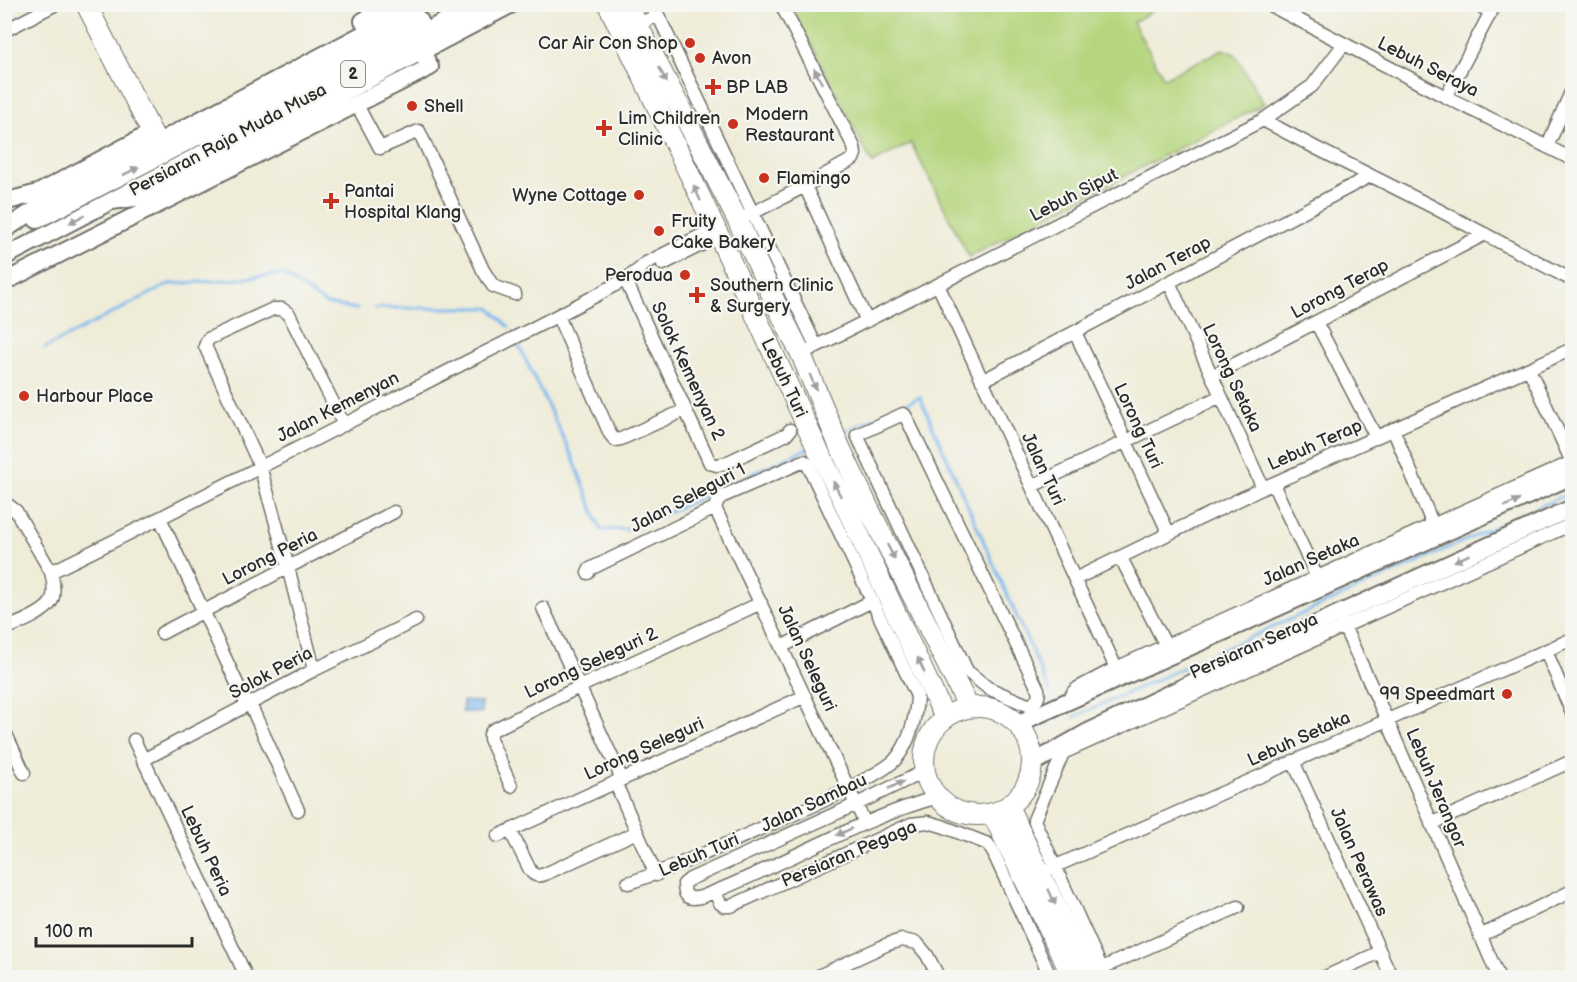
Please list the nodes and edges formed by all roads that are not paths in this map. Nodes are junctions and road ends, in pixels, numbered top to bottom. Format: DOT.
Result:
graph roads {
  1 [pos="56,4"];
  2 [pos="86,4"];
  3 [pos="394,4"];
  4 [pos="420,4"];
  5 [pos="451,4"];
  6 [pos="484,4"];
  7 [pos="513,4"];
  8 [pos="608,4"];
  9 [pos="627,4"];
  10 [pos="781,4"];
  11 [pos="1268,4"];
  12 [pos="1476,4"];
  13 [pos="1493,8"];
  14 [pos="637,25"];
  15 [pos="377,27"];
  16 [pos="4,31"];
  17 [pos="1344,44"];
  18 [pos="315,46"];
  19 [pos="422,51"];
  20 [pos="1572,90"];
  21 [pos="1446,97"];
  22 [pos="357,105"];
  23 [pos="1263,120"];
  24 [pos="278,127"];
  25 [pos="152,133"];
  26 [pos="213,138"];
  27 [pos="278,144"];
  28 [pos="1547,147"];
  29 [pos="1572,159"];
  30 [pos="1370,176"];
  31 [pos="805,186"];
  32 [pos="112,201"];
  33 [pos="4,202"];
  34 [pos="746,217"];
  35 [pos="4,230"];
  36 [pos="716,232"];
  37 [pos="1485,234"];
  38 [pos="4,237"];
  39 [pos="4,257"];
  40 [pos="759,266"];
  41 [pos="625,279"];
  42 [pos="1572,280"];
  43 [pos="4,282"];
  44 [pos="1169,282"];
  45 [pos="938,285"];
  46 [pos="514,294"];
  47 [pos="558,316"];
  48 [pos="867,321"];
  49 [pos="1316,322"];
  50 [pos="1074,332"];
  51 [pos="1572,349"];
  52 [pos="809,350"];
  53 [pos="1529,369"];
  54 [pos="1212,376"];
  55 [pos="982,381"];
  56 [pos="1221,396"];
  57 [pos="685,410"];
  58 [pos="344,425"];
  59 [pos="1393,429"];
  60 [pos="790,430"];
  61 [pos="1376,437"];
  62 [pos="1126,442"];
  63 [pos="812,450"];
  64 [pos="260,466"];
  65 [pos="1572,467"];
  66 [pos="1032,486"];
  67 [pos="1268,486"];
  68 [pos="4,502"];
  69 [pos="877,503"];
  70 [pos="716,508"];
  71 [pos="1572,508"];
  72 [pos="394,512"];
  73 [pos="850,515"];
  74 [pos="160,518"];
  75 [pos="1572,524"];
  76 [pos="1433,525"];
  77 [pos="1169,534"];
  78 [pos="1121,558"];
  79 [pos="288,567"];
  80 [pos="51,572"];
  81 [pos="588,573"];
  82 [pos="1317,577"];
  83 [pos="1075,579"];
  84 [pos="872,601"];
  85 [pos="761,603"];
  86 [pos="543,609"];
  87 [pos="203,611"];
  88 [pos="416,620"];
  89 [pos="1341,621"];
  90 [pos="4,629"];
  91 [pos="162,633"];
  92 [pos="1572,639"];
  93 [pos="781,646"];
  94 [pos="1166,646"];
  95 [pos="1546,651"];
  96 [pos="1116,668"];
  97 [pos="314,670"];
  98 [pos="579,687"];
  99 [pos="805,696"];
  100 [pos="1073,699"];
  101 [pos="249,705"];
  102 [pos="969,708"];
  103 [pos="1572,713"];
  104 [pos="945,718"];
  105 [pos="1387,720"];
  106 [pos="1017,724"];
  107 [pos="4,730"];
  108 [pos="134,740"];
  109 [pos="143,760"];
  110 [pos="1293,761"];
  111 [pos="1572,761"];
  112 [pos="1033,763"];
  113 [pos="925,771"];
  114 [pos="24,773"];
  115 [pos="619,781"];
  116 [pos="511,786"];
  117 [pos="849,788"];
  118 [pos="938,797"];
  119 [pos="856,804"];
  120 [pos="1000,809"];
  121 [pos="298,810"];
  122 [pos="865,823"];
  123 [pos="1431,824"];
  124 [pos="510,830"];
  125 [pos="637,832"];
  126 [pos="498,836"];
  127 [pos="1048,869"];
  128 [pos="656,875"];
  129 [pos="628,883"];
  130 [pos="1572,891"];
  131 [pos="715,892"];
  132 [pos="1238,907"];
  133 [pos="1480,936"];
  134 [pos="1380,952"];
  135 [pos="1099,974"];
  136 [pos="247,978"];
  137 [pos="814,978"];
  138 [pos="939,978"];
  139 [pos="1051,978"];
  140 [pos="1073,978"];
  141 [pos="1323,978"];
  142 [pos="1392,978"];
  143 [pos="1499,978"];
  1 -- 16 [label="street"];
  2 -- 25 [label="main road"];
  3 -- 18 [label="main road"];
  4 -- 15 [label="main road"];
  5 -- 26 [label="highway, Persiaran Raja Muda Musa / 2"];
  6 -- 26 [label="highway, Persiaran Raja Muda Musa / 2"];
  7 -- 19 [label="main road"];
  36 -- 8 [label="main road, Lebuh Turi, one-way"];
  9 -- 14 [label="main road, Lebuh Turi"];
  31 -- 10 [label="street, one-way"];
  11 -- 17 [label="street, Lebuh Seraya"];
  12 -- 13 [label="street"];
  13 -- 21 [label="street"];
  14 -- 34 [label="main road, Lebuh Turi, one-way"];
  14 -- 34 [label="street, Lebuh Turi"];
  15 -- 18 [label="main road"];
  15 -- 35 [label="main road"];
  17 -- 21 [label="street, Lebuh Seraya"];
  17 -- 23 [label="street, Lebuh Siput"];
  18 -- 25 [label="main road"];
  19 -- 22 [label="main road"];
  19 -- 24 [label="main road"];
  20 -- 28 [label="street"];
  21 -- 28 [label="street, Lebuh Seraya"];
  22 -- 27 [label="main road"];
  22 -- 46 [label="street"];
  23 -- 30 [label="street"];
  23 -- 45 [label="street, Lebuh Siput"];
  24 -- 27 [label="main road"];
  24 -- 32 [label="main road"];
  25 -- 33 [label="main road"];
  26 -- 32 [label="main road, Persiaran Raja Muda Musa / 2"];
  38 -- 26 [label="main road, Persiaran Raja Muda Musa / 2, one-way"];
  27 -- 43 [label="main road"];
  28 -- 29 [label="street, Lebuh Seraya"];
  30 -- 37 [label="street"];
  30 -- 44 [label="street, Jalan Terap"];
  31 -- 34 [label="street"];
  31 -- 48 [label="street"];
  32 -- 39 [label="main road, Persiaran Raja Muda Musa / 2, one-way"];
  34 -- 40 [label="main road, Lebuh Turi"];
  34 -- 52 [label="street"];
  36 -- 40 [label="main road"];
  36 -- 41 [label="street, Jalan Kemenyan"];
  36 -- 63 [label="main road, Lebuh Turi"];
  37 -- 42 [label="street"];
  37 -- 49 [label="street, Lorong Terap"];
  40 -- 52 [label="main road, Lebuh Turi"];
  41 -- 47 [label="street, Jalan Kemenyan"];
  41 -- 57 [label="street, Solok Kemenyan 2"];
  44 -- 50 [label="street, Jalan Terap"];
  44 -- 54 [label="street, Lorong Setaka"];
  45 -- 48 [label="street, Lebuh Siput"];
  45 -- 55 [label="street, Jalan Turi"];
  47 -- 57 [label="street"];
  47 -- 58 [label="street, Jalan Kemenyan"];
  48 -- 52 [label="street, Lebuh Siput"];
  49 -- 54 [label="street, Lorong Terap"];
  49 -- 61 [label="street"];
  50 -- 55 [label="street, Jalan Terap"];
  50 -- 62 [label="street, Lorong Turi"];
  51 -- 53 [label="street, Lebuh Terap"];
  52 -- 69 [label="main road, Lebuh Turi, one-way"];
  53 -- 59 [label="street, Lebuh Terap"];
  53 -- 65 [label="street"];
  54 -- 56 [label="street, Lorong Setaka"];
  55 -- 66 [label="street, Jalan Turi"];
  56 -- 62 [label="street"];
  56 -- 67 [label="street, Lorong Setaka"];
  57 -- 60 [label="street, Solok Kemenyan 2"];
  58 -- 64 [label="street, Jalan Kemenyan"];
  58 -- 64 [label="street"];
  59 -- 61 [label="street, Lebuh Terap"];
  59 -- 76 [label="street"];
  61 -- 67 [label="street, Lebuh Terap"];
  62 -- 66 [label="street"];
  62 -- 77 [label="street, Lorong Turi"];
  63 -- 70 [label="street, Jalan Seleguri 1"];
  73 -- 63 [label="main road, Lebuh Turi, one-way"];
  63 -- 84 [label="street, Lebuh Turi"];
  64 -- 74 [label="street, Jalan Kemenyan"];
  64 -- 79 [label="street"];
  65 -- 76 [label="street, Jalan Setaka"];
  100 -- 65 [label="main road, Persiaran Seraya, one-way"];
  66 -- 83 [label="street, Jalan Turi"];
  67 -- 77 [label="street, Lebuh Terap"];
  67 -- 82 [label="street, Lorong Setaka"];
  68 -- 80 [label="street"];
  69 -- 69 [label="street"];
  69 -- 73 [label="street"];
  69 -- 102 [label="main road, Lebuh Turi, one-way"];
  70 -- 81 [label="street, Jalan Seleguri 1"];
  70 -- 85 [label="street, Jalan Seleguri"];
  71 -- 89 [label="main road, Persiaran Seraya, one-way"];
  72 -- 79 [label="street, Lorong Peria"];
  104 -- 73 [label="main road, Lebuh Turi, one-way"];
  74 -- 80 [label="street, Jalan Kemenyan"];
  74 -- 87 [label="street"];
  75 -- 89 [label="street, Persiaran Seraya"];
  76 -- 82 [label="street, Jalan Setaka"];
  77 -- 78 [label="street, Lebuh Terap"];
  78 -- 83 [label="street, Lebuh Terap"];
  78 -- 94 [label="street"];
  79 -- 87 [label="street, Lorong Peria"];
  79 -- 97 [label="street"];
  80 -- 90 [label="street"];
  82 -- 94 [label="street, Jalan Setaka"];
  83 -- 96 [label="street, Jalan Turi"];
  84 -- 93 [label="street"];
  84 -- 117 [label="street, Lebuh Turi"];
  85 -- 93 [label="street, Jalan Seleguri"];
  85 -- 98 [label="street, Lorong Seleguri 2"];
  86 -- 98 [label="street"];
  87 -- 91 [label="street, Lorong Peria"];
  87 -- 101 [label="street"];
  88 -- 97 [label="street, Solok Peria"];
  89 -- 105 [label="street, Lebuh Jerangor"];
  89 -- 112 [label="main road, Persiaran Seraya"];
  89 -- 127 [label="street, Persiaran Seraya"];
  92 -- 95 [label="street, Lebuh Setaka"];
  93 -- 99 [label="street, Jalan Seleguri"];
  94 -- 96 [label="street, Jalan Setaka"];
  95 -- 103 [label="street"];
  95 -- 105 [label="street, Lebuh Setaka"];
  96 -- 100 [label="street, Jalan Setaka"];
  97 -- 101 [label="street, Solok Peria"];
  98 -- 115 [label="street"];
  98 -- 116 [label="street, Lorong Seleguri 2"];
  99 -- 115 [label="street, Lorong Seleguri"];
  99 -- 117 [label="street, Jalan Seleguri"];
  100 -- 106 [label="main road, Persiaran Seraya"];
  101 -- 109 [label="street, Solok Peria"];
  101 -- 121 [label="street"];
  102 -- 104 [label="main road"];
  102 -- 106 [label="main road"];
  104 -- 113 [label="main road"];
  105 -- 110 [label="street, Lebuh Setaka"];
  105 -- 123 [label="street, Lebuh Jerangor"];
  106 -- 112 [label="main road"];
  107 -- 114 [label="street"];
  108 -- 109 [label="street, Lebuh Peria"];
  109 -- 136 [label="street, Lebuh Peria"];
  110 -- 127 [label="street, Lebuh Setaka"];
  110 -- 134 [label="street, Jalan Perawas"];
  111 -- 123 [label="street"];
  112 -- 120 [label="main road"];
  113 -- 118 [label="main road"];
  119 -- 113 [label="street, Jalan Sambau, one-way"];
  115 -- 124 [label="street, Lorong Seleguri"];
  115 -- 125 [label="street"];
  117 -- 119 [label="street, Jalan Seleguri"];
  117 -- 128 [label="street, Lebuh Turi"];
  118 -- 120 [label="main road"];
  118 -- 122 [label="street, Jalan Sambau"];
  119 -- 122 [label="street, Jalan Seleguri"];
  119 -- 131 [label="street, Jalan Sambau"];
  120 -- 127 [label="main road"];
  120 -- 140 [label="main road"];
  122 -- 131 [label="street, Jalan Sambau, one-way"];
  123 -- 133 [label="street, Lebuh Jerangor"];
  124 -- 125 [label="street"];
  124 -- 126 [label="street, Lorong Seleguri"];
  125 -- 128 [label="street"];
  127 -- 135 [label="main road"];
  128 -- 129 [label="street, Lebuh Turi"];
  130 -- 133 [label="street"];
  131 -- 139 [label="street, Persiaran Pegaga"];
  132 -- 135 [label="street"];
  133 -- 143 [label="street, Lebuh Jerangor"];
  134 -- 141 [label="street"];
  134 -- 142 [label="street, Jalan Perawas"];
  137 -- 138 [label="street"];
}
